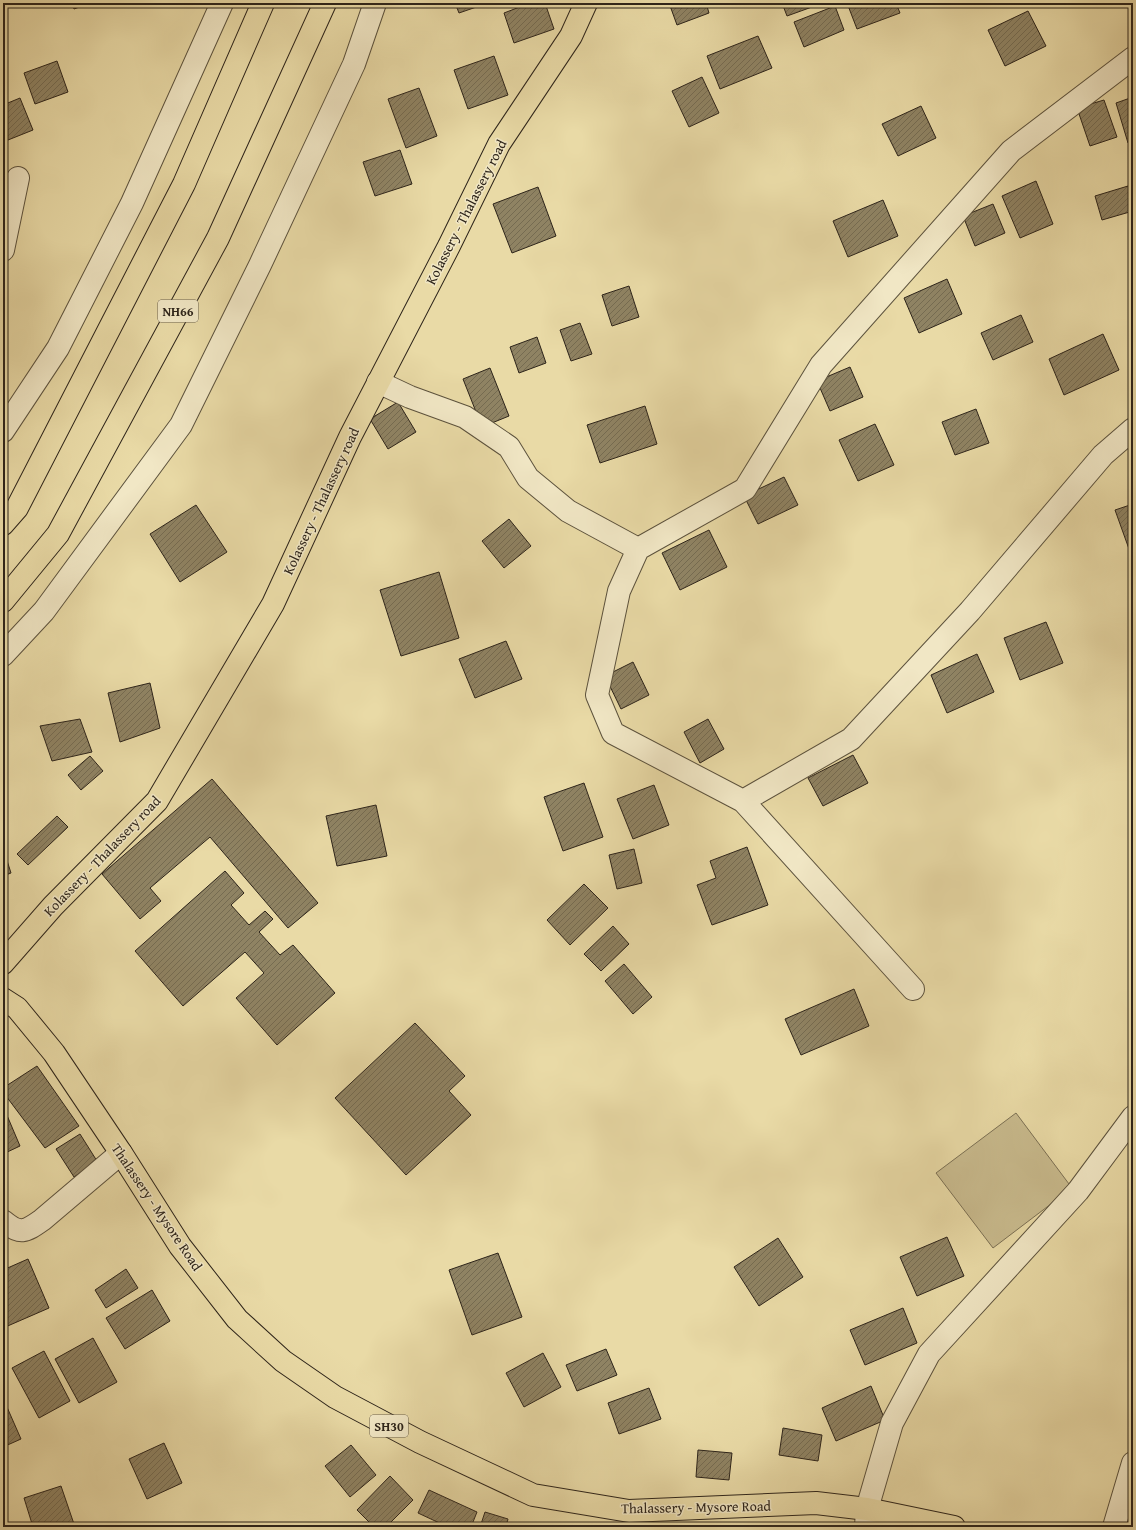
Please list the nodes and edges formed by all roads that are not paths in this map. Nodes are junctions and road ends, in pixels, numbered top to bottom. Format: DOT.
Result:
graph roads {
  1 [pos="222,3"];
  2 [pos="263,3"];
  3 [pos="325,3"];
  4 [pos="375,3"];
  5 [pos="586,3"];
  6 [pos="1133,58"];
  7 [pos="18,178"];
  8 [pos="3,250"];
  9 [pos="378,382"];
  10 [pos="1133,429"];
  11 [pos="3,431"];
  12 [pos="3,524"];
  13 [pos="638,549"];
  14 [pos="3,602"];
  15 [pos="3,655"];
  16 [pos="743,800"];
  17 [pos="3,963"];
  18 [pos="913,989"];
  19 [pos="3,999"];
  20 [pos="1133,1117"];
  21 [pos="121,1153"];
  22 [pos="3,1221"];
  23 [pos="1133,1463"];
  24 [pos="866,1518"];
  25 [pos="954,1527"];
  26 [pos="1114,1527"];
  1 -- 11 [label="street"];
  2 -- 12 [label="main road"];
  3 -- 14 [label="main road, NH66"];
  4 -- 15 [label="street"];
  5 -- 9 [label="main road, Kolassery - Thalassery road"];
  6 -- 13 [label="street"];
  7 -- 8 [label="street"];
  9 -- 13 [label="street"];
  9 -- 17 [label="main road, Kolassery - Thalassery road"];
  10 -- 16 [label="street"];
  13 -- 16 [label="street"];
  16 -- 18 [label="street"];
  19 -- 21 [label="main road, Thalassery - Mysore Road / SH30"];
  20 -- 24 [label="street"];
  21 -- 22 [label="street"];
  21 -- 24 [label="main road, Thalassery - Mysore Road / SH30"];
  23 -- 26 [label="street"];
  24 -- 25 [label="main road, Thalassery - Mysore Road / SH30"];
}
